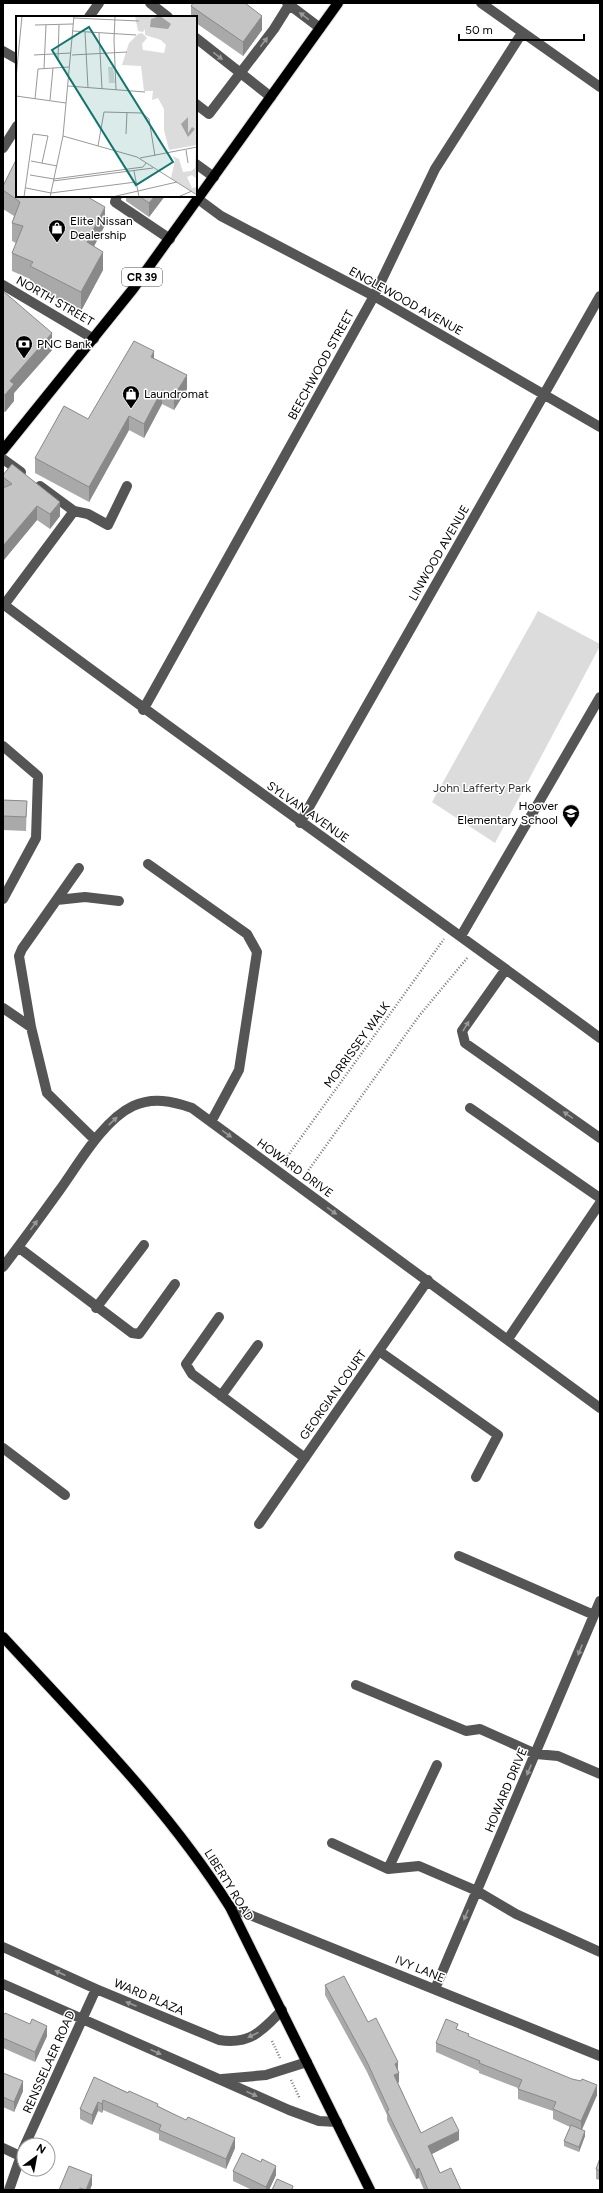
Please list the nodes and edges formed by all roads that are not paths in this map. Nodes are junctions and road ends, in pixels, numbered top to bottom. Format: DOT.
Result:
graph roads {
  1 [pos="99,3"];
  2 [pos="338,3"];
  3 [pos="481,3"];
  4 [pos="288,4"];
  5 [pos="156,5"];
  6 [pos="90,16"];
  7 [pos="167,16"];
  8 [pos="320,28"];
  9 [pos="522,33"];
  10 [pos="197,39"];
  11 [pos="3,52"];
  12 [pos="16,58"];
  13 [pos="240,73"];
  14 [pos="600,87"];
  15 [pos="271,96"];
  16 [pos="197,105"];
  17 [pos="16,128"];
  18 [pos="3,148"];
  19 [pos="197,165"];
  20 [pos="214,177"];
  21 [pos="117,197"];
  22 [pos="198,199"];
  23 [pos="170,239"];
  24 [pos="3,285"];
  25 [pos="374,296"];
  26 [pos="600,296"];
  27 [pos="94,338"];
  28 [pos="544,395"];
  29 [pos="600,426"];
  30 [pos="3,450"];
  31 [pos="3,459"];
  32 [pos="127,486"];
  33 [pos="74,511"];
  34 [pos="3,605"];
  35 [pos="600,697"];
  36 [pos="143,710"];
  37 [pos="3,746"];
  38 [pos="300,823"];
  39 [pos="148,864"];
  40 [pos="79,868"];
  41 [pos="3,899"];
  42 [pos="57,900"];
  43 [pos="119,901"];
  44 [pos="461,936"];
  45 [pos="506,969"];
  46 [pos="3,1008"];
  47 [pos="31,1027"];
  48 [pos="600,1038"];
  49 [pos="470,1108"];
  50 [pos="211,1122"];
  51 [pos="600,1138"];
  52 [pos="96,1140"];
  53 [pos="600,1198"];
  54 [pos="600,1203"];
  55 [pos="144,1246"];
  56 [pos="18,1247"];
  57 [pos="3,1267"];
  58 [pos="428,1280"];
  59 [pos="175,1284"];
  60 [pos="96,1308"];
  61 [pos="219,1317"];
  62 [pos="508,1339"];
  63 [pos="258,1345"];
  64 [pos="379,1351"];
  65 [pos="221,1396"];
  66 [pos="600,1408"];
  67 [pos="3,1448"];
  68 [pos="305,1458"];
  69 [pos="476,1477"];
  70 [pos="65,1495"];
  71 [pos="259,1524"];
  72 [pos="459,1556"];
  73 [pos="600,1601"];
  74 [pos="595,1622"];
  75 [pos="3,1637"];
  76 [pos="356,1685"];
  77 [pos="536,1754"];
  78 [pos="438,1765"];
  79 [pos="600,1774"];
  80 [pos="332,1843"];
  81 [pos="388,1868"];
  82 [pos="477,1891"];
  83 [pos="230,1907"];
  84 [pos="3,1947"];
  85 [pos="600,1952"];
  86 [pos="3,1984"];
  87 [pos="96,1989"];
  88 [pos="434,1989"];
  89 [pos="282,2010"];
  90 [pos="82,2020"];
  91 [pos="600,2056"];
  92 [pos="308,2062"];
  93 [pos="216,2079"];
  94 [pos="337,2122"];
  95 [pos="28,2137"];
  96 [pos="3,2148"];
  97 [pos="16,2149"];
  98 [pos="16,2171"];
  99 [pos="10,2190"];
  100 [pos="370,2190"];
  1 -- 6 [label="street"];
  2 -- 8 [label="main road, CR 39"];
  3 -- 9 [label="street"];
  8 -- 4 [label="street, one-way"];
  13 -- 4 [label="street, one-way"];
  5 -- 7 [label="street"];
  8 -- 15 [label="main road, CR 39"];
  9 -- 14 [label="street"];
  9 -- 25 [label="street, BEECHWOOD STREET"];
  10 -- 13 [label="street, one-way"];
  11 -- 12 [label="street"];
  13 -- 15 [label="street"];
  13 -- 16 [label="street"];
  15 -- 20 [label="main road, CR 39"];
  17 -- 18 [label="street"];
  19 -- 20 [label="street"];
  20 -- 22 [label="main road, CR 39"];
  21 -- 23 [label="street"];
  22 -- 23 [label="main road, CR 39"];
  22 -- 25 [label="street, ENGLEWOOD AVENUE"];
  23 -- 27 [label="main road, CR 39"];
  24 -- 27 [label="street, NORTH STREET"];
  25 -- 28 [label="street, ENGLEWOOD AVENUE"];
  25 -- 36 [label="street, BEECHWOOD STREET"];
  26 -- 28 [label="street, LINWOOD AVENUE"];
  27 -- 30 [label="main road, CR 39"];
  28 -- 29 [label="street, ENGLEWOOD AVENUE"];
  28 -- 38 [label="street, LINWOOD AVENUE"];
  31 -- 33 [label="street"];
  32 -- 33 [label="street"];
  33 -- 34 [label="street"];
  34 -- 36 [label="street, SYLVAN AVENUE"];
  35 -- 44 [label="street"];
  36 -- 38 [label="street, SYLVAN AVENUE"];
  37 -- 41 [label="street"];
  38 -- 44 [label="street, SYLVAN AVENUE"];
  39 -- 50 [label="street"];
  40 -- 42 [label="street"];
  42 -- 43 [label="street"];
  42 -- 47 [label="street"];
  44 -- 45 [label="street, SYLVAN AVENUE"];
  45 -- 48 [label="street, SYLVAN AVENUE"];
  51 -- 45 [label="street, one-way"];
  46 -- 47 [label="street"];
  47 -- 52 [label="street"];
  49 -- 53 [label="street"];
  52 -- 50 [label="street, HOWARD DRIVE, one-way"];
  50 -- 58 [label="street, HOWARD DRIVE, one-way"];
  56 -- 52 [label="street, HOWARD DRIVE, one-way"];
  54 -- 62 [label="street"];
  55 -- 60 [label="street"];
  56 -- 57 [label="street, HOWARD DRIVE"];
  56 -- 60 [label="street"];
  58 -- 62 [label="street, HOWARD DRIVE"];
  58 -- 64 [label="street, GEORGIAN COURT"];
  59 -- 60 [label="street"];
  61 -- 65 [label="street"];
  62 -- 66 [label="street, HOWARD DRIVE"];
  63 -- 65 [label="street"];
  64 -- 68 [label="street, GEORGIAN COURT"];
  64 -- 69 [label="street"];
  65 -- 68 [label="street"];
  67 -- 70 [label="street"];
  68 -- 71 [label="street, GEORGIAN COURT"];
  72 -- 74 [label="street"];
  73 -- 74 [label="street, HOWARD DRIVE"];
  74 -- 77 [label="street, HOWARD DRIVE, one-way"];
  75 -- 83 [label="main road, LIBERTY ROAD"];
  76 -- 77 [label="street"];
  77 -- 79 [label="street"];
  77 -- 82 [label="street, HOWARD DRIVE, one-way"];
  78 -- 81 [label="street"];
  80 -- 81 [label="street"];
  81 -- 82 [label="street"];
  82 -- 85 [label="street"];
  82 -- 88 [label="street, HOWARD DRIVE, one-way"];
  83 -- 88 [label="street, IVY LANE"];
  83 -- 89 [label="main road, LIBERTY ROAD"];
  87 -- 84 [label="street, WARD PLAZA, one-way"];
  86 -- 90 [label="street"];
  89 -- 87 [label="street, WARD PLAZA, one-way"];
  87 -- 90 [label="street, RENSSELAER ROAD"];
  88 -- 91 [label="street, IVY LANE"];
  89 -- 92 [label="main road, LIBERTY ROAD"];
  90 -- 93 [label="street, one-way"];
  90 -- 95 [label="street, RENSSELAER ROAD"];
  92 -- 93 [label="street"];
  92 -- 94 [label="main road, LIBERTY ROAD"];
  93 -- 94 [label="street, one-way"];
  94 -- 100 [label="main road, LIBERTY ROAD"];
  96 -- 97 [label="street"];
  98 -- 99 [label="street, RENSSELAER ROAD"];
}
